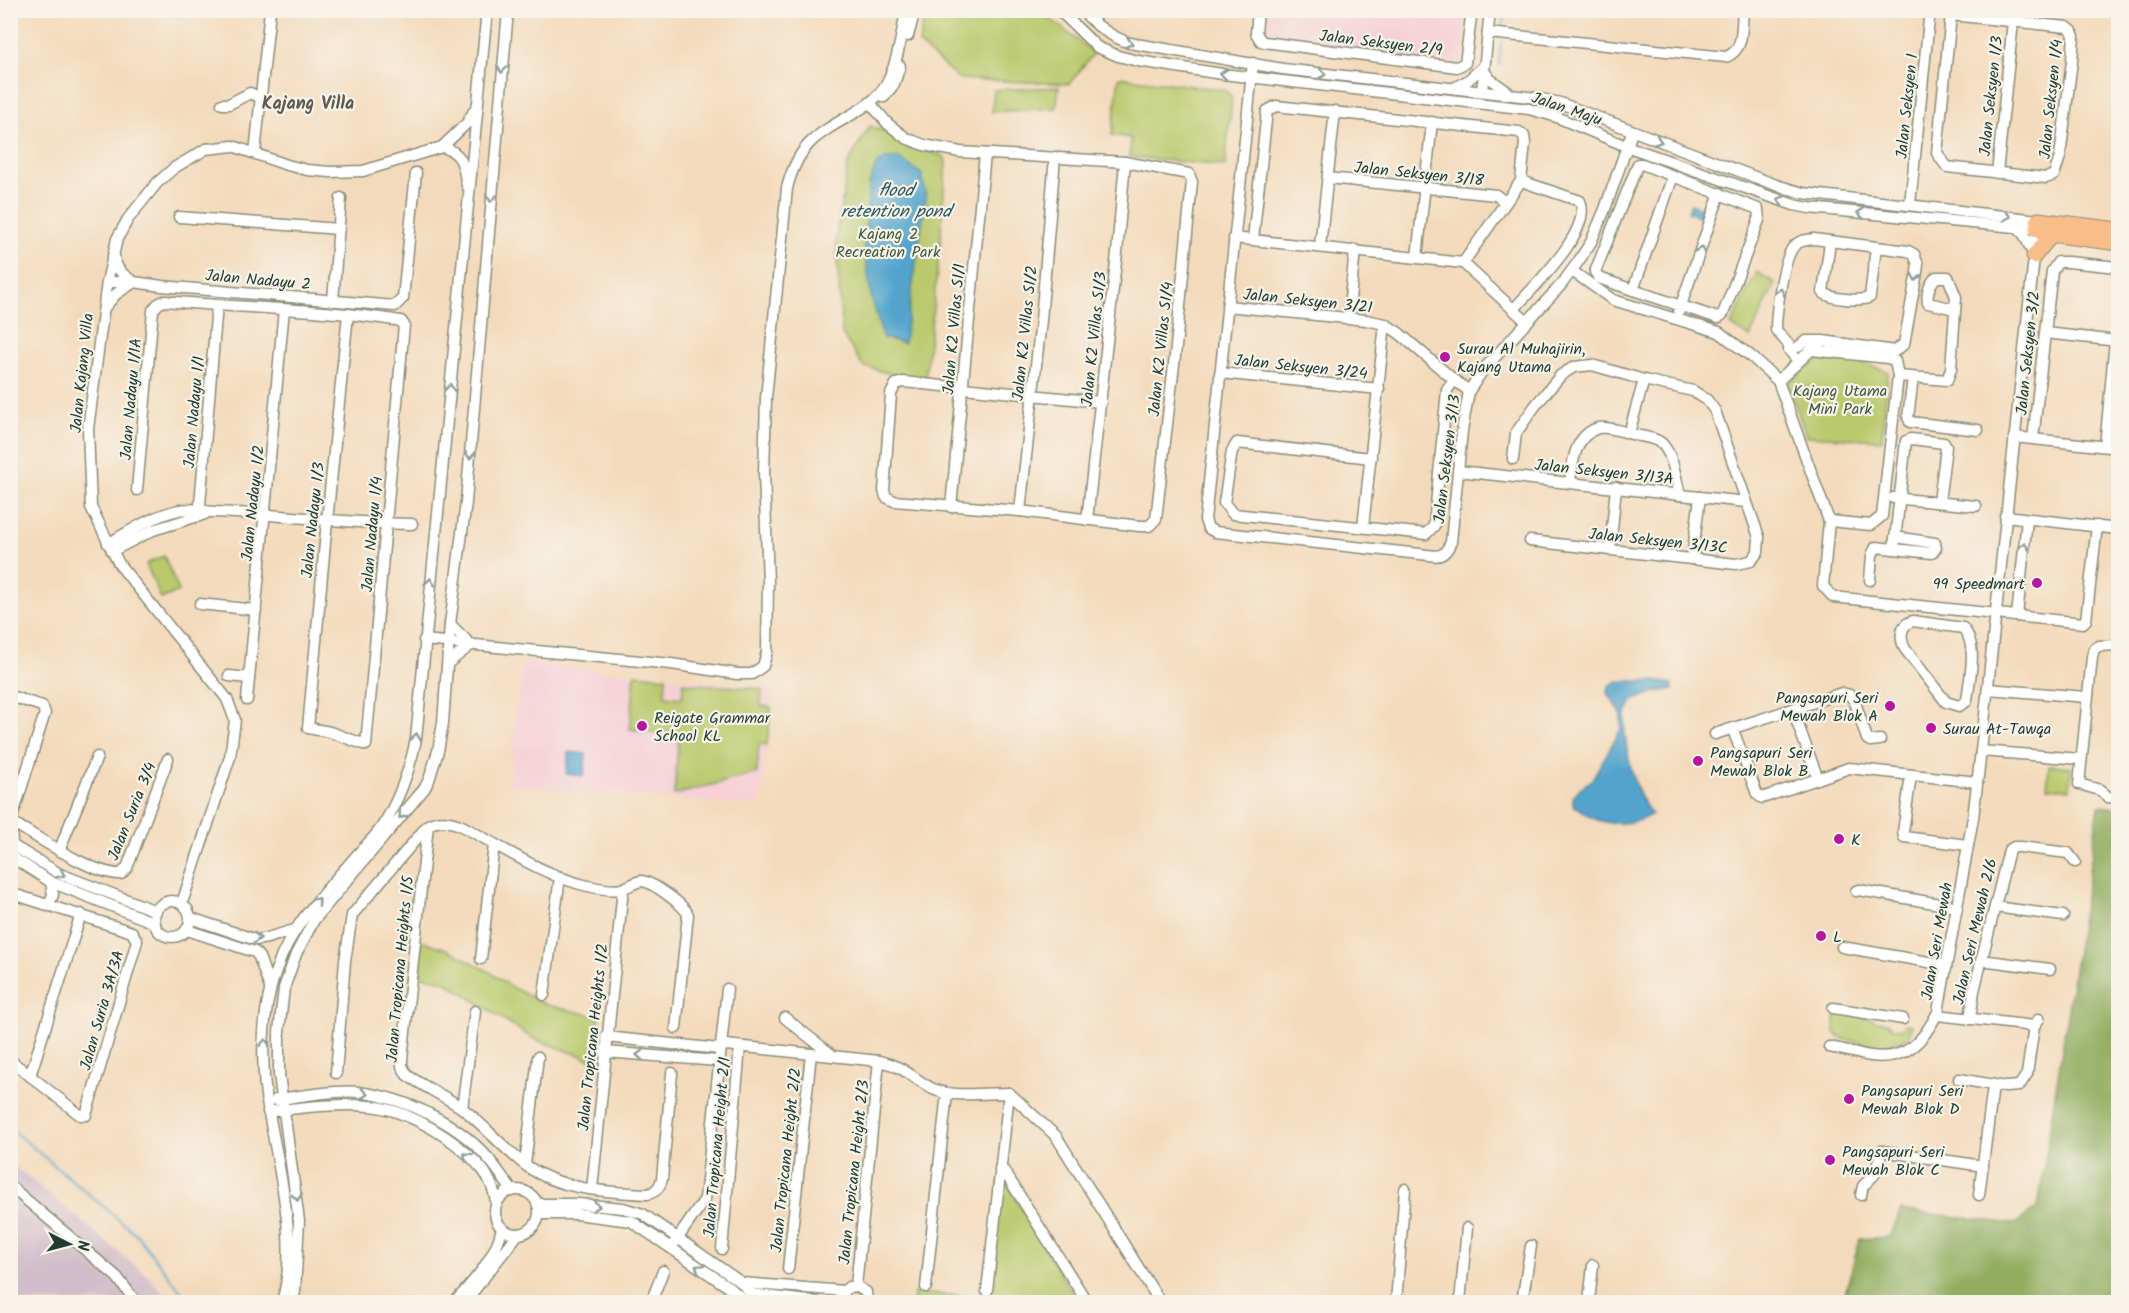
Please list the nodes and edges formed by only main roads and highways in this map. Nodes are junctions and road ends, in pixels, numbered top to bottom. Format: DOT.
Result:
graph roads {
  1 [pos="2118,223"];
  2 [pos="2073,227"];
  3 [pos="2118,230"];
  4 [pos="2052,234"];
  5 [pos="2118,236"];
  6 [pos="2118,243"];
  7 [pos="2034,256"];
  1 -- 2 [label="highway"];
  2 -- 3 [label="highway"];
  2 -- 4 [label="highway"];
  2 -- 5 [label="highway"];
  4 -- 6 [label="highway"];
  4 -- 7 [label="highway"];
}
